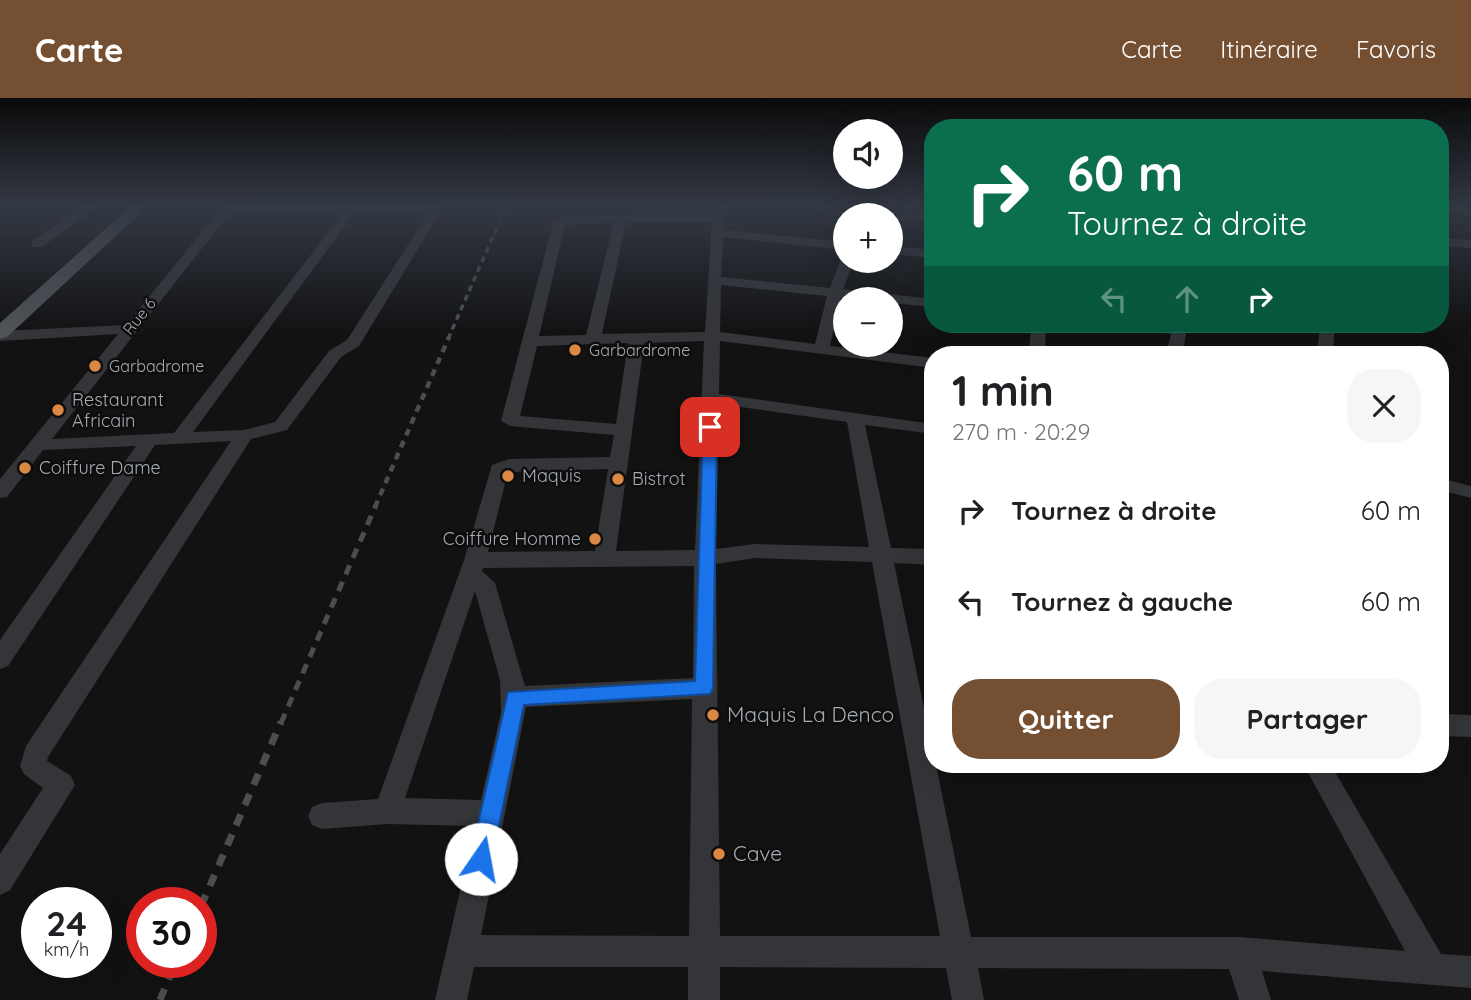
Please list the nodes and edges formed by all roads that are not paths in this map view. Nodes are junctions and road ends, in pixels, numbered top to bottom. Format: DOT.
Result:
graph roads {
  1 [pos="71,249"];
  2 [pos="91,249"];
  3 [pos="193,249"];
  4 [pos="321,249"];
  5 [pos="411,249"];
  6 [pos="553,249"];
  7 [pos="612,249"];
  8 [pos="718,249"];
  9 [pos="903,251"];
  10 [pos="924,253"];
  11 [pos="714,280"];
  12 [pos="833,292"];
  13 [pos="833,300"];
  14 [pos="903,300"];
  15 [pos="924,302"];
  16 [pos="0,313"];
  17 [pos="128,329"];
  18 [pos="0,334"];
  19 [pos="713,336"];
  20 [pos="637,338"];
  21 [pos="593,339"];
  22 [pos="531,341"];
  23 [pos="821,350"];
  24 [pos="924,362"];
  25 [pos="712,398"];
  26 [pos="855,419"];
  27 [pos="924,428"];
  28 [pos="623,430"];
  29 [pos="244,435"];
  30 [pos="179,438"];
  31 [pos="150,439"];
  32 [pos="37,445"];
  33 [pos="618,463"];
  34 [pos="1449,486"];
  35 [pos="0,492"];
  36 [pos="1471,492"];
  37 [pos="883,556"];
  38 [pos="605,557"];
  39 [pos="924,557"];
  40 [pos="705,558"];
  41 [pos="472,567"];
  42 [pos="0,659"];
  43 [pos="704,688"];
  44 [pos="515,697"];
  45 [pos="1449,725"];
  46 [pos="1471,726"];
  47 [pos="924,739"];
  48 [pos="930,773"];
  49 [pos="1322,773"];
  50 [pos="387,811"];
  51 [pos="491,813"];
  52 [pos="323,816"];
  53 [pos="0,880"];
  54 [pos="461,951"];
  55 [pos="958,951"];
  56 [pos="705,952"];
  57 [pos="1240,953"];
  58 [pos="1431,967"];
  59 [pos="1471,972"];
  60 [pos="451,1000"];
  61 [pos="704,1000"];
  62 [pos="968,1000"];
  63 [pos="1255,1000"];
  1 -- 16 [label="main road"];
  2 -- 18 [label="main road"];
  3 -- 17 [label="street, Rue 6"];
  4 -- 30 [label="street"];
  5 -- 29 [label="street"];
  6 -- 22 [label="street"];
  7 -- 21 [label="street"];
  8 -- 11 [label="street"];
  9 -- 10 [label="street"];
  11 -- 12 [label="street"];
  11 -- 19 [label="street"];
  13 -- 23 [label="street"];
  14 -- 15 [label="street"];
  17 -- 18 [label="street"];
  17 -- 32 [label="street, Rue 6"];
  19 -- 20 [label="street"];
  19 -- 23 [label="street"];
  19 -- 25 [label="street"];
  20 -- 21 [label="street"];
  20 -- 28 [label="street"];
  21 -- 22 [label="street"];
  22 -- 28 [label="street"];
  23 -- 24 [label="street"];
  25 -- 26 [label="street"];
  25 -- 40 [label="street"];
  26 -- 27 [label="street"];
  26 -- 37 [label="street"];
  28 -- 33 [label="street"];
  29 -- 30 [label="street"];
  29 -- 53 [label="street"];
  30 -- 31 [label="street"];
  31 -- 32 [label="street"];
  31 -- 42 [label="street"];
  32 -- 35 [label="street, Rue 6"];
  33 -- 38 [label="street"];
  33 -- 41 [label="street"];
  34 -- 36 [label="street"];
  37 -- 39 [label="street"];
  37 -- 40 [label="street"];
  37 -- 47 [label="street"];
  38 -- 40 [label="street"];
  38 -- 41 [label="street"];
  40 -- 43 [label="street"];
  41 -- 44 [label="street"];
  41 -- 50 [label="street"];
  43 -- 44 [label="street"];
  43 -- 56 [label="street"];
  44 -- 51 [label="street"];
  45 -- 46 [label="street"];
  48 -- 55 [label="street"];
  49 -- 58 [label="street"];
  50 -- 51 [label="street"];
  50 -- 52 [label="street"];
  51 -- 54 [label="street"];
  54 -- 56 [label="street"];
  54 -- 60 [label="street"];
  55 -- 56 [label="street"];
  55 -- 57 [label="street"];
  55 -- 62 [label="street"];
  56 -- 61 [label="street"];
  57 -- 58 [label="street"];
  57 -- 63 [label="street"];
  58 -- 59 [label="street"];
}
